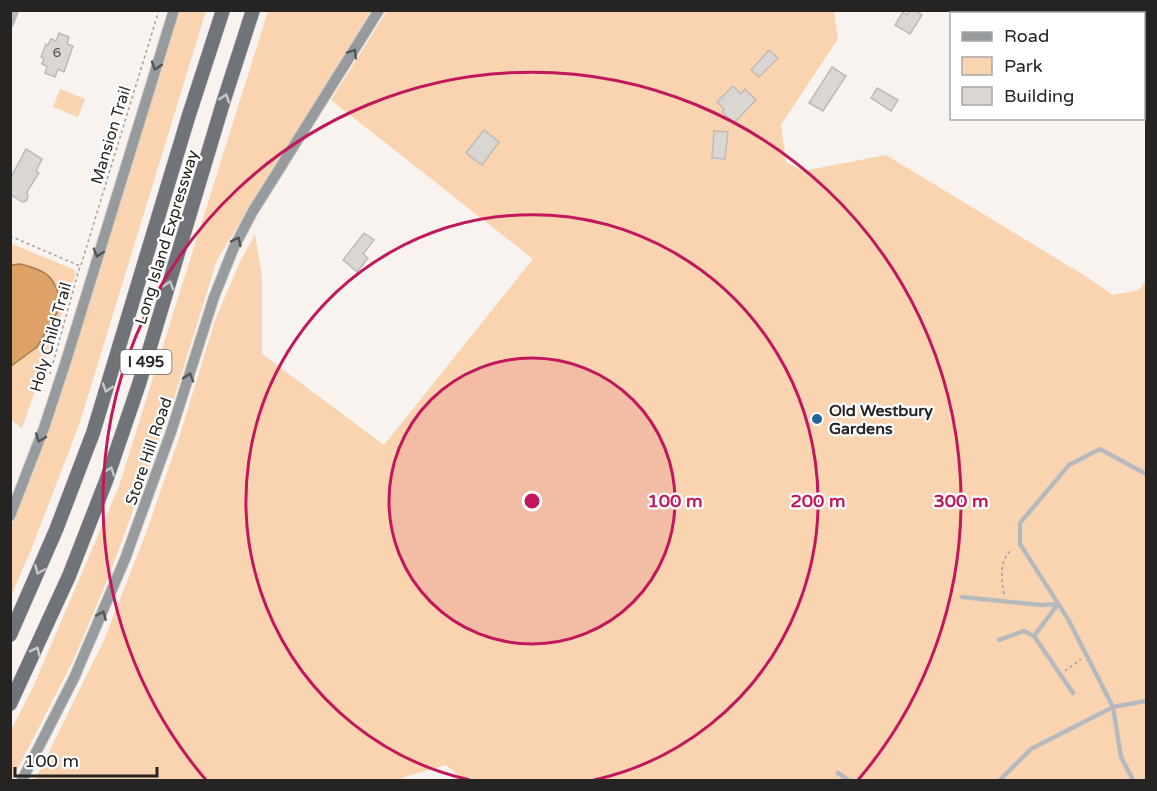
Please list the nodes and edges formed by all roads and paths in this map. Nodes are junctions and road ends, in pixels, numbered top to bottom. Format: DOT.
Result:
graph roads {
  1 [pos="15,10"];
  2 [pos="159,10"];
  3 [pos="174,10"];
  4 [pos="223,10"];
  5 [pos="253,10"];
  6 [pos="379,10"];
  7 [pos="10,23"];
  8 [pos="10,236"];
  9 [pos="80,266"];
  10 [pos="48,381"];
  11 [pos="1146,474"];
  12 [pos="10,516"];
  13 [pos="1020,544"];
  14 [pos="962,597"];
  15 [pos="1006,600"];
  16 [pos="1058,604"];
  17 [pos="10,635"];
  18 [pos="1034,636"];
  19 [pos="999,639"];
  20 [pos="1086,655"];
  21 [pos="1060,675"];
  22 [pos="1073,693"];
  23 [pos="1146,700"];
  24 [pos="10,704"];
  25 [pos="1113,707"];
  26 [pos="838,773"];
  27 [pos="22,780"];
  28 [pos="848,780"];
  29 [pos="1000,780"];
  30 [pos="1133,780"];
  1 -- 7 [label="street"];
  2 -- 9 [label="path, Mansion Trail"];
  3 -- 12 [label="main road, one-way"];
  4 -- 17 [label="highway, Long Island Expressway / I 495, one-way"];
  24 -- 5 [label="highway, Long Island Expressway / I 495, one-way"];
  27 -- 6 [label="main road, Store Hill Road, one-way"];
  8 -- 9 [label="path, Holy Child Trail"];
  9 -- 10 [label="path, Holy Child Trail"];
  11 -- 13 [label="lane"];
  13 -- 15 [label="path"];
  13 -- 16 [label="lane"];
  14 -- 15 [label="lane"];
  15 -- 16 [label="lane"];
  16 -- 18 [label="lane"];
  16 -- 20 [label="lane"];
  18 -- 19 [label="lane"];
  18 -- 21 [label="lane"];
  20 -- 21 [label="path"];
  20 -- 25 [label="lane"];
  21 -- 22 [label="lane"];
  23 -- 25 [label="lane"];
  25 -- 29 [label="lane"];
  25 -- 30 [label="lane"];
  26 -- 28 [label="lane"];
}
